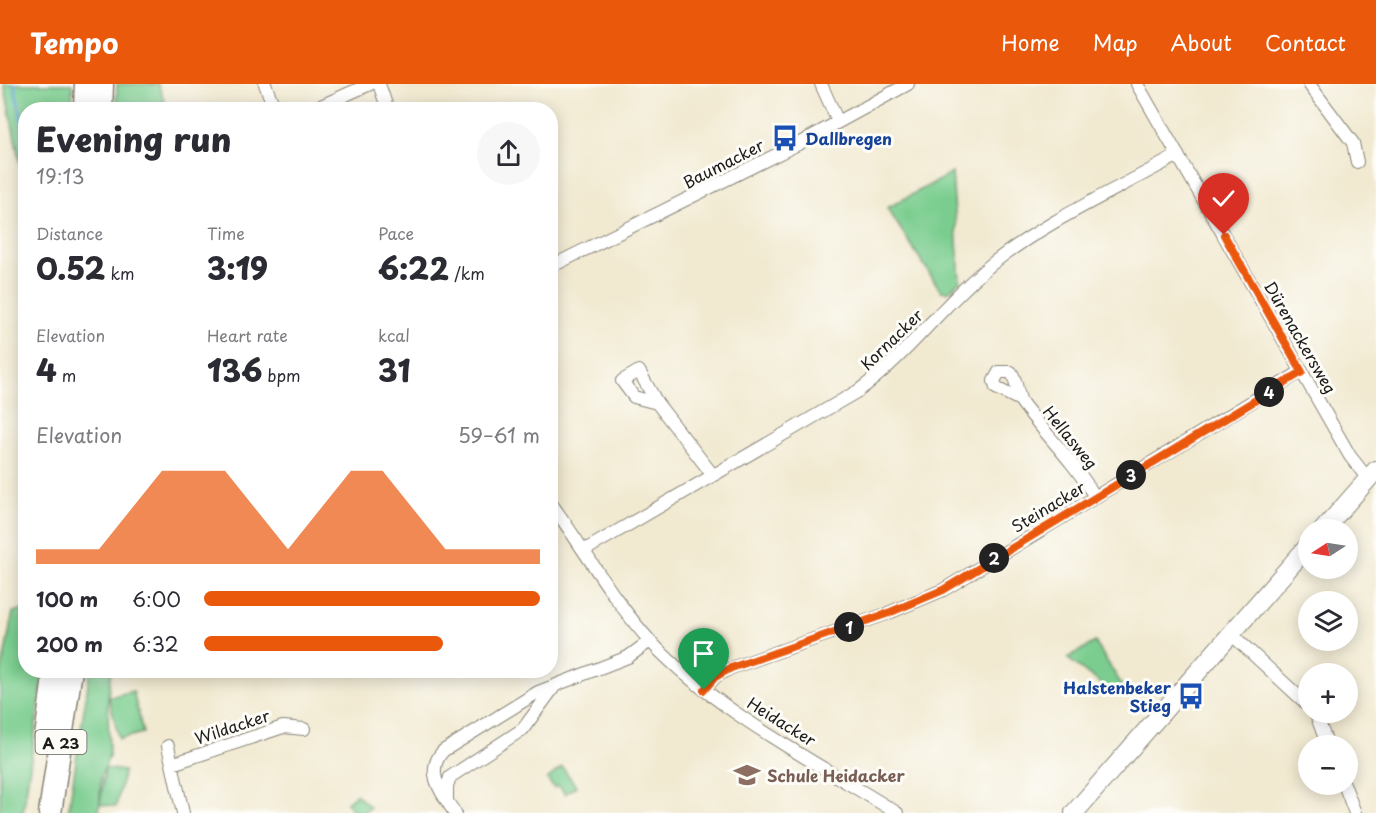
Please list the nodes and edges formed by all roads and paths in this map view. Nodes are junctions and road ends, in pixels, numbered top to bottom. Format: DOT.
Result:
graph roads {
  1 [pos="86,84"];
  2 [pos="102,84"];
  3 [pos="265,84"];
  4 [pos="370,84"];
  5 [pos="379,84"];
  6 [pos="821,84"];
  7 [pos="908,84"];
  8 [pos="1137,84"];
  9 [pos="1309,84"];
  10 [pos="85,102"];
  11 [pos="101,102"];
  12 [pos="272,102"];
  13 [pos="330,102"];
  14 [pos="385,102"];
  15 [pos="838,123"];
  16 [pos="1178,155"];
  17 [pos="1357,162"];
  18 [pos="558,263"];
  19 [pos="1302,372"];
  20 [pos="1020,400"];
  21 [pos="657,404"];
  22 [pos="712,474"];
  23 [pos="1372,475"];
  24 [pos="1095,497"];
  25 [pos="558,513"];
  26 [pos="1333,519"];
  27 [pos="585,550"];
  28 [pos="1298,557"];
  29 [pos="1230,633"];
  30 [pos="650,641"];
  31 [pos="54,678"];
  32 [pos="70,678"];
  33 [pos="555,686"];
  34 [pos="704,690"];
  35 [pos="1298,696"];
  36 [pos="304,729"];
  37 [pos="168,747"];
  38 [pos="171,764"];
  39 [pos="1348,795"];
  40 [pos="447,800"];
  41 [pos="34,813"];
  42 [pos="50,813"];
  43 [pos="183,813"];
  44 [pos="455,813"];
  45 [pos="897,813"];
  46 [pos="1074,813"];
  47 [pos="1355,813"];
  1 -- 10 [label="highway"];
  2 -- 11 [label="highway"];
  3 -- 12 [label="street"];
  4 -- 13 [label="street"];
  5 -- 14 [label="street"];
  6 -- 15 [label="street"];
  7 -- 15 [label="street, Baumacker"];
  8 -- 16 [label="street, Dürenackersweg"];
  9 -- 17 [label="street"];
  15 -- 18 [label="street, Baumacker"];
  16 -- 19 [label="street, Dürenackersweg"];
  16 -- 22 [label="street, Kornacker"];
  19 -- 23 [label="street, Dürenackersweg"];
  19 -- 24 [label="street, Steinacker"];
  20 -- 24 [label="street, Hellasweg"];
  21 -- 22 [label="street"];
  22 -- 27 [label="street, Kornacker"];
  23 -- 26 [label="main road"];
  24 -- 34 [label="street, Steinacker"];
  25 -- 27 [label="street, Heidacker"];
  27 -- 30 [label="street, Heidacker"];
  28 -- 29 [label="main road"];
  29 -- 35 [label="street"];
  29 -- 46 [label="main road"];
  30 -- 33 [label="street"];
  30 -- 34 [label="street, Heidacker"];
  31 -- 41 [label="highway, A 23"];
  32 -- 42 [label="highway, A 23"];
  33 -- 40 [label="street"];
  33 -- 40 [label="street"];
  34 -- 45 [label="street, Heidacker"];
  36 -- 38 [label="street, Wildacker"];
  37 -- 38 [label="street"];
  38 -- 43 [label="street"];
  39 -- 47 [label="street"];
  40 -- 44 [label="street"];
}
